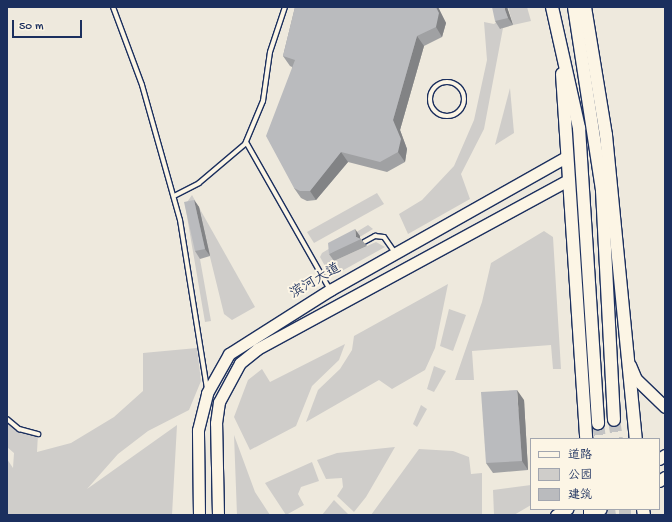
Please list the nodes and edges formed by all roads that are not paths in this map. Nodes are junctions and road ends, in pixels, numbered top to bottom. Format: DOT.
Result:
graph roads {
  1 [pos="113,7"];
  2 [pos="285,7"];
  3 [pos="552,7"];
  4 [pos="574,7"];
  5 [pos="585,7"];
  6 [pos="561,39"];
  7 [pos="434,88"];
  8 [pos="246,142"];
  9 [pos="566,157"];
  10 [pos="568,181"];
  11 [pos="174,196"];
  12 [pos="364,242"];
  13 [pos="395,254"];
  14 [pos="330,290"];
  15 [pos="625,354"];
  16 [pos="207,393"];
  17 [pos="665,407"];
  18 [pos="7,419"];
  19 [pos="614,420"];
  20 [pos="598,423"];
  21 [pos="38,434"];
  22 [pos="586,438"];
  23 [pos="636,438"];
  24 [pos="565,510"];
  25 [pos="199,515"];
  26 [pos="218,515"];
  27 [pos="556,515"];
  1 -- 11 [label="lane"];
  2 -- 8 [label="lane"];
  3 -- 6 [label="main road"];
  4 -- 19 [label="main road"];
  5 -- 15 [label="main road"];
  6 -- 9 [label="main road"];
  6 -- 20 [label="main road"];
  7 -- 7 [label="lane"];
  8 -- 11 [label="lane"];
  8 -- 14 [label="lane"];
  9 -- 10 [label="main road"];
  9 -- 13 [label="street, 滨河大道"];
  10 -- 22 [label="main road"];
  10 -- 26 [label="street"];
  11 -- 16 [label="lane"];
  12 -- 13 [label="lane"];
  13 -- 14 [label="street, 滨河大道"];
  14 -- 16 [label="street, 滨河大道"];
  15 -- 17 [label="street"];
  15 -- 23 [label="main road"];
  16 -- 25 [label="street, 滨河大道"];
  18 -- 21 [label="lane"];
  24 -- 27 [label="street"];
}
